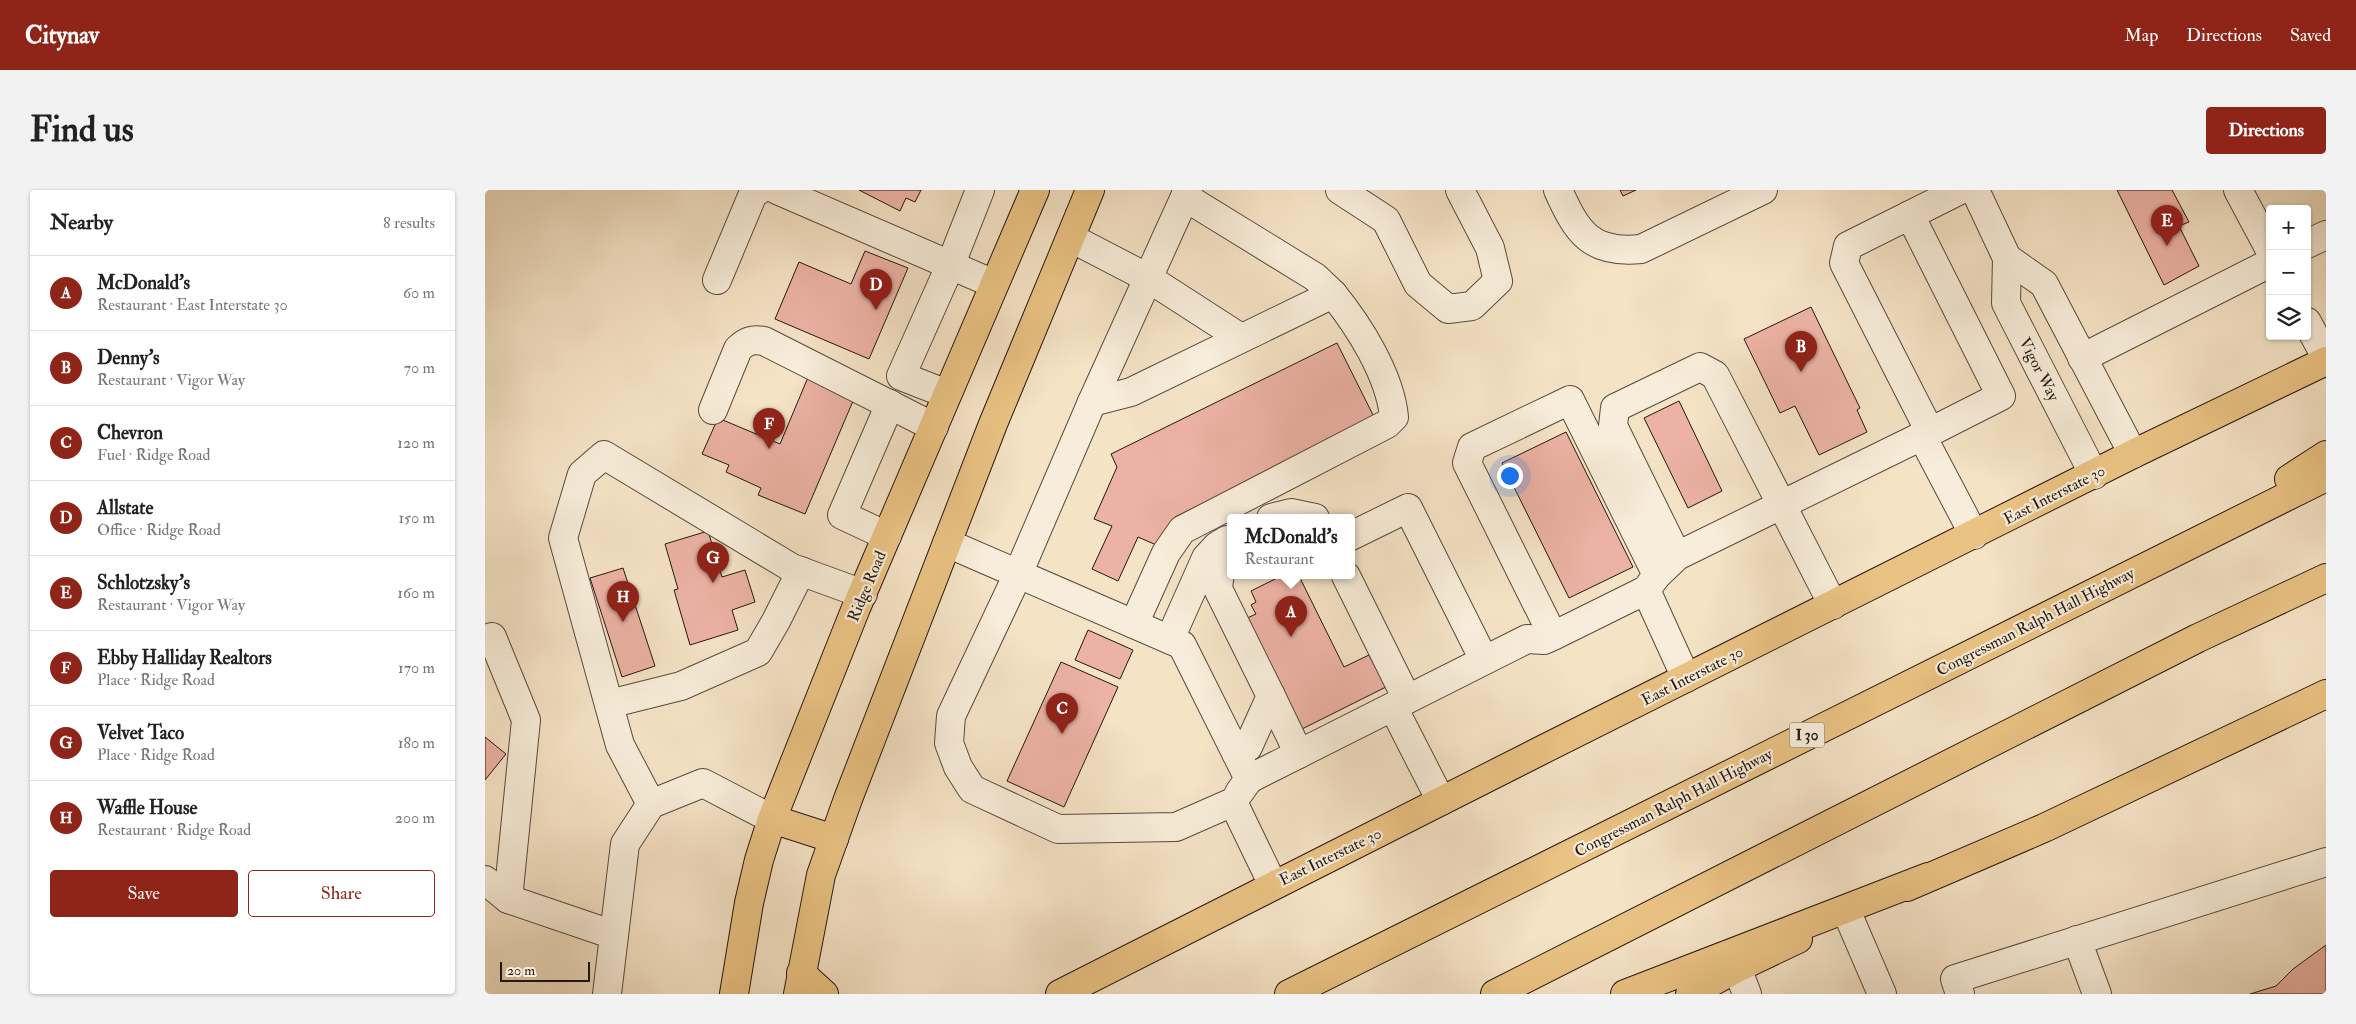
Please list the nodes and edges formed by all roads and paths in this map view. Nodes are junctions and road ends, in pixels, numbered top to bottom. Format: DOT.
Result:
graph roads {
  1 [pos="759,190"];
  2 [pos="777,190"];
  3 [pos="980,190"];
  4 [pos="1035,190"];
  5 [pos="1090,190"];
  6 [pos="1340,190"];
  7 [pos="1460,190"];
  8 [pos="1557,190"];
  9 [pos="1763,190"];
  10 [pos="1961,190"];
  11 [pos="1975,190"];
  12 [pos="2238,190"];
  13 [pos="1186,193"];
  14 [pos="1910,215"];
  15 [pos="2326,235"];
  16 [pos="1071,238"];
  17 [pos="2266,242"];
  18 [pos="2311,242"];
  19 [pos="2007,258"];
  20 [pos="2266,265"];
  21 [pos="950,266"];
  22 [pos="1148,278"];
  23 [pos="717,280"];
  24 [pos="994,284"];
  25 [pos="1333,294"];
  26 [pos="2311,330"];
  27 [pos="1241,338"];
  28 [pos="2082,358"];
  29 [pos="2326,359"];
  30 [pos="947,394"];
  31 [pos="1092,402"];
  32 [pos="890,404"];
  33 [pos="713,410"];
  34 [pos="934,427"];
  35 [pos="1926,434"];
  36 [pos="2133,454"];
  37 [pos="2326,456"];
  38 [pos="2094,474"];
  39 [pos="2326,477"];
  40 [pos="1781,505"];
  41 [pos="1355,534"];
  42 [pos="1974,535"];
  43 [pos="887,536"];
  44 [pos="1227,540"];
  45 [pos="947,543"];
  46 [pos="1677,556"];
  47 [pos="2168,556"];
  48 [pos="1227,558"];
  49 [pos="801,571"];
  50 [pos="1018,574"];
  51 [pos="2326,578"];
  52 [pos="1346,579"];
  53 [pos="1651,582"];
  54 [pos="863,594"];
  55 [pos="1833,604"];
  56 [pos="1134,624"];
  57 [pos="1553,636"];
  58 [pos="485,639"];
  59 [pos="1170,640"];
  60 [pos="1484,660"];
  61 [pos="1686,678"];
  62 [pos="2326,694"];
  63 [pos="1271,696"];
  64 [pos="1400,703"];
  65 [pos="609,704"];
  66 [pos="1236,753"];
  67 [pos="1299,754"];
  68 [pos="1249,779"];
  69 [pos="1441,801"];
  70 [pos="1233,802"];
  71 [pos="651,804"];
  72 [pos="772,819"];
  73 [pos="834,839"];
  74 [pos="2326,862"];
  75 [pos="1928,877"];
  76 [pos="485,880"];
  77 [pos="1273,884"];
  78 [pos="508,899"];
  79 [pos="1849,915"];
  80 [pos="614,935"];
  81 [pos="2077,940"];
  82 [pos="1737,968"];
  83 [pos="800,983"];
  84 [pos="607,994"];
  85 [pos="734,994"];
  86 [pos="824,994"];
  87 [pos="1060,994"];
  88 [pos="1289,994"];
  89 [pos="1495,994"];
  90 [pos="1625,994"];
  91 [pos="1690,994"];
  92 [pos="1747,994"];
  93 [pos="1882,994"];
  94 [pos="1960,994"];
  95 [pos="2097,994"];
  1 -- 23 [label="street"];
  2 -- 21 [label="street"];
  3 -- 21 [label="street"];
  4 -- 24 [label="main road, Ridge Road"];
  5 -- 16 [label="main road"];
  6 -- 7 [label="street"];
  8 -- 9 [label="street"];
  10 -- 14 [label="street"];
  11 -- 19 [label="street, Vigor Way"];
  12 -- 17 [label="street"];
  13 -- 22 [label="street"];
  13 -- 25 [label="street"];
  14 -- 35 [label="street"];
  14 -- 35 [label="street"];
  15 -- 18 [label="street"];
  16 -- 22 [label="street"];
  16 -- 45 [label="main road"];
  19 -- 28 [label="street, Vigor Way"];
  19 -- 38 [label="street, Vigor Way"];
  20 -- 28 [label="street"];
  21 -- 24 [label="street"];
  21 -- 30 [label="street"];
  22 -- 27 [label="street"];
  22 -- 31 [label="street"];
  24 -- 30 [label="main road, Ridge Road"];
  25 -- 27 [label="street"];
  25 -- 56 [label="street"];
  26 -- 29 [label="street"];
  27 -- 31 [label="street"];
  28 -- 36 [label="street, Vigor Way"];
  29 -- 36 [label="main road, East Interstate 30"];
  30 -- 34 [label="main road, Ridge Road"];
  31 -- 50 [label="street"];
  32 -- 33 [label="street"];
  32 -- 34 [label="street"];
  32 -- 43 [label="street"];
  34 -- 43 [label="main road, Ridge Road"];
  35 -- 40 [label="street"];
  35 -- 42 [label="street"];
  36 -- 38 [label="main road, East Interstate 30"];
  37 -- 47 [label="main road"];
  38 -- 42 [label="main road, East Interstate 30"];
  39 -- 47 [label="main road, Congressman Ralph Hall Highway / I 30"];
  40 -- 46 [label="street"];
  40 -- 46 [label="street"];
  40 -- 55 [label="street"];
  41 -- 60 [label="street"];
  42 -- 55 [label="main road, East Interstate 30"];
  43 -- 54 [label="main road, Ridge Road"];
  44 -- 59 [label="street"];
  45 -- 50 [label="street"];
  45 -- 73 [label="main road"];
  46 -- 53 [label="street"];
  47 -- 88 [label="main road, Congressman Ralph Hall Highway / I 30"];
  48 -- 63 [label="street"];
  49 -- 54 [label="street"];
  49 -- 65 [label="street"];
  49 -- 65 [label="street"];
  50 -- 56 [label="street"];
  50 -- 70 [label="street"];
  51 -- 89 [label="main road"];
  52 -- 64 [label="street"];
  53 -- 57 [label="street"];
  53 -- 57 [label="street"];
  53 -- 61 [label="street"];
  54 -- 72 [label="main road, Ridge Road"];
  55 -- 61 [label="main road, East Interstate 30"];
  56 -- 59 [label="street"];
  57 -- 60 [label="street"];
  58 -- 78 [label="street"];
  59 -- 66 [label="street"];
  60 -- 64 [label="street"];
  61 -- 69 [label="main road, East Interstate 30"];
  62 -- 75 [label="main road"];
  63 -- 66 [label="street"];
  63 -- 67 [label="street"];
  64 -- 67 [label="street"];
  64 -- 69 [label="street"];
  65 -- 71 [label="street"];
  66 -- 68 [label="street"];
  67 -- 68 [label="street"];
  68 -- 70 [label="street"];
  69 -- 77 [label="main road, East Interstate 30"];
  70 -- 77 [label="street"];
  71 -- 72 [label="street"];
  71 -- 80 [label="street"];
  72 -- 73 [label="main road"];
  72 -- 85 [label="main road, Ridge Road"];
  73 -- 83 [label="main road"];
  74 -- 81 [label="street"];
  75 -- 79 [label="main road"];
  75 -- 90 [label="main road"];
  76 -- 78 [label="street"];
  77 -- 87 [label="main road, East Interstate 30"];
  78 -- 80 [label="street"];
  79 -- 82 [label="main road"];
  79 -- 93 [label="street"];
  80 -- 84 [label="street"];
  81 -- 94 [label="street"];
  81 -- 95 [label="street"];
  82 -- 91 [label="main road"];
  82 -- 92 [label="street"];
  83 -- 86 [label="main road"];
}
